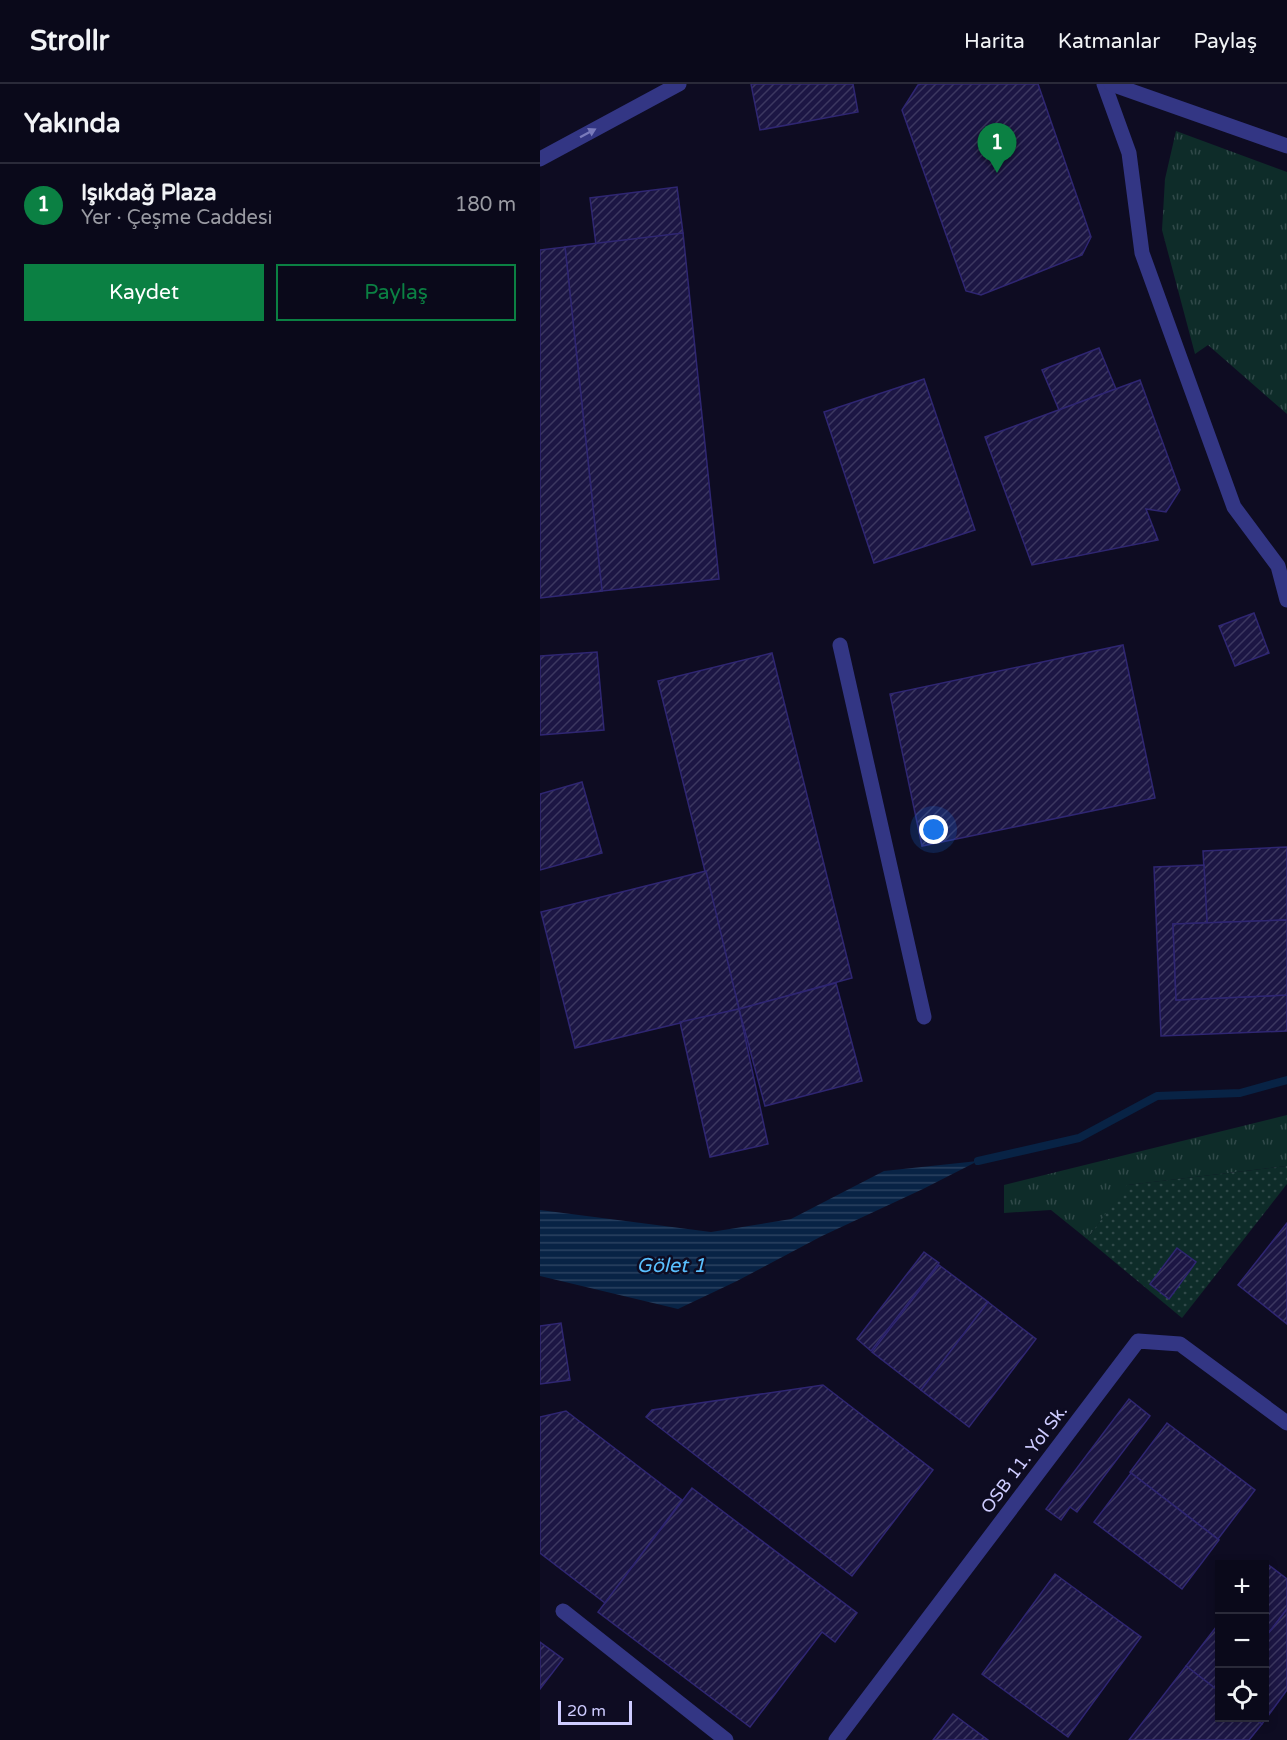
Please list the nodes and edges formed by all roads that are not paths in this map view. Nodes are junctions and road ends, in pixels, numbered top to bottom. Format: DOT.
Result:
graph roads {
  1 [pos="662,84"];
  2 [pos="679,84"];
  3 [pos="1104,84"];
  4 [pos="1111,84"];
  5 [pos="637,107"];
  6 [pos="1287,146"];
  7 [pos="540,159"];
  8 [pos="1287,600"];
  9 [pos="840,645"];
  10 [pos="924,1017"];
  11 [pos="1287,1423"];
  12 [pos="562,1611"];
  13 [pos="726,1740"];
  14 [pos="836,1740"];
  1 -- 5 [label="street"];
  2 -- 5 [label="street"];
  3 -- 8 [label="street"];
  4 -- 6 [label="street"];
  7 -- 5 [label="street, one-way"];
  9 -- 10 [label="street"];
  11 -- 14 [label="street, OSB 11. Yol Sk."];
  12 -- 13 [label="street"];
}
